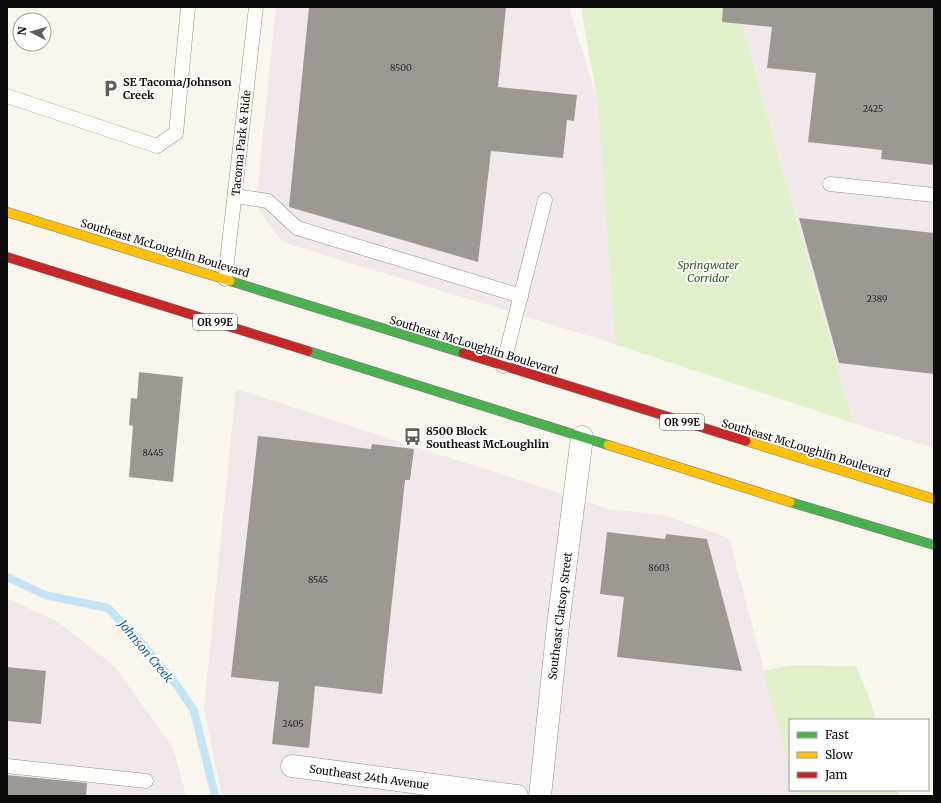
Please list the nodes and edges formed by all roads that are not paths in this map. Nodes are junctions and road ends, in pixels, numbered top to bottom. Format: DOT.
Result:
graph roads {
  1 [pos="188,7"];
  2 [pos="256,7"];
  3 [pos="7,96"];
  4 [pos="830,184"];
  5 [pos="934,195"];
  6 [pos="235,196"];
  7 [pos="544,200"];
  8 [pos="7,212"];
  9 [pos="7,257"];
  10 [pos="225,279"];
  11 [pos="521,296"];
  12 [pos="503,366"];
  13 [pos="582,437"];
  14 [pos="934,499"];
  15 [pos="934,544"];
  16 [pos="7,766"];
  17 [pos="292,766"];
  18 [pos="146,781"];
  19 [pos="517,796"];
  20 [pos="540,796"];
  1 -- 3 [label="lane"];
  2 -- 6 [label="lane, Tacoma Park & Ride"];
  4 -- 5 [label="lane"];
  6 -- 10 [label="lane, Tacoma Park & Ride"];
  6 -- 11 [label="lane"];
  7 -- 11 [label="lane"];
  8 -- 10 [label="highway, Southeast McLoughlin Boulevard / OR 99E"];
  9 -- 13 [label="highway, OR 99E"];
  10 -- 12 [label="highway, Southeast McLoughlin Boulevard / OR 99E"];
  11 -- 12 [label="lane"];
  12 -- 14 [label="highway, Southeast McLoughlin Boulevard / OR 99E"];
  13 -- 15 [label="highway, OR 99E"];
  13 -- 20 [label="street, Southeast Clatsop Street"];
  16 -- 18 [label="lane"];
  17 -- 19 [label="street, Southeast 24th Avenue"];
}
